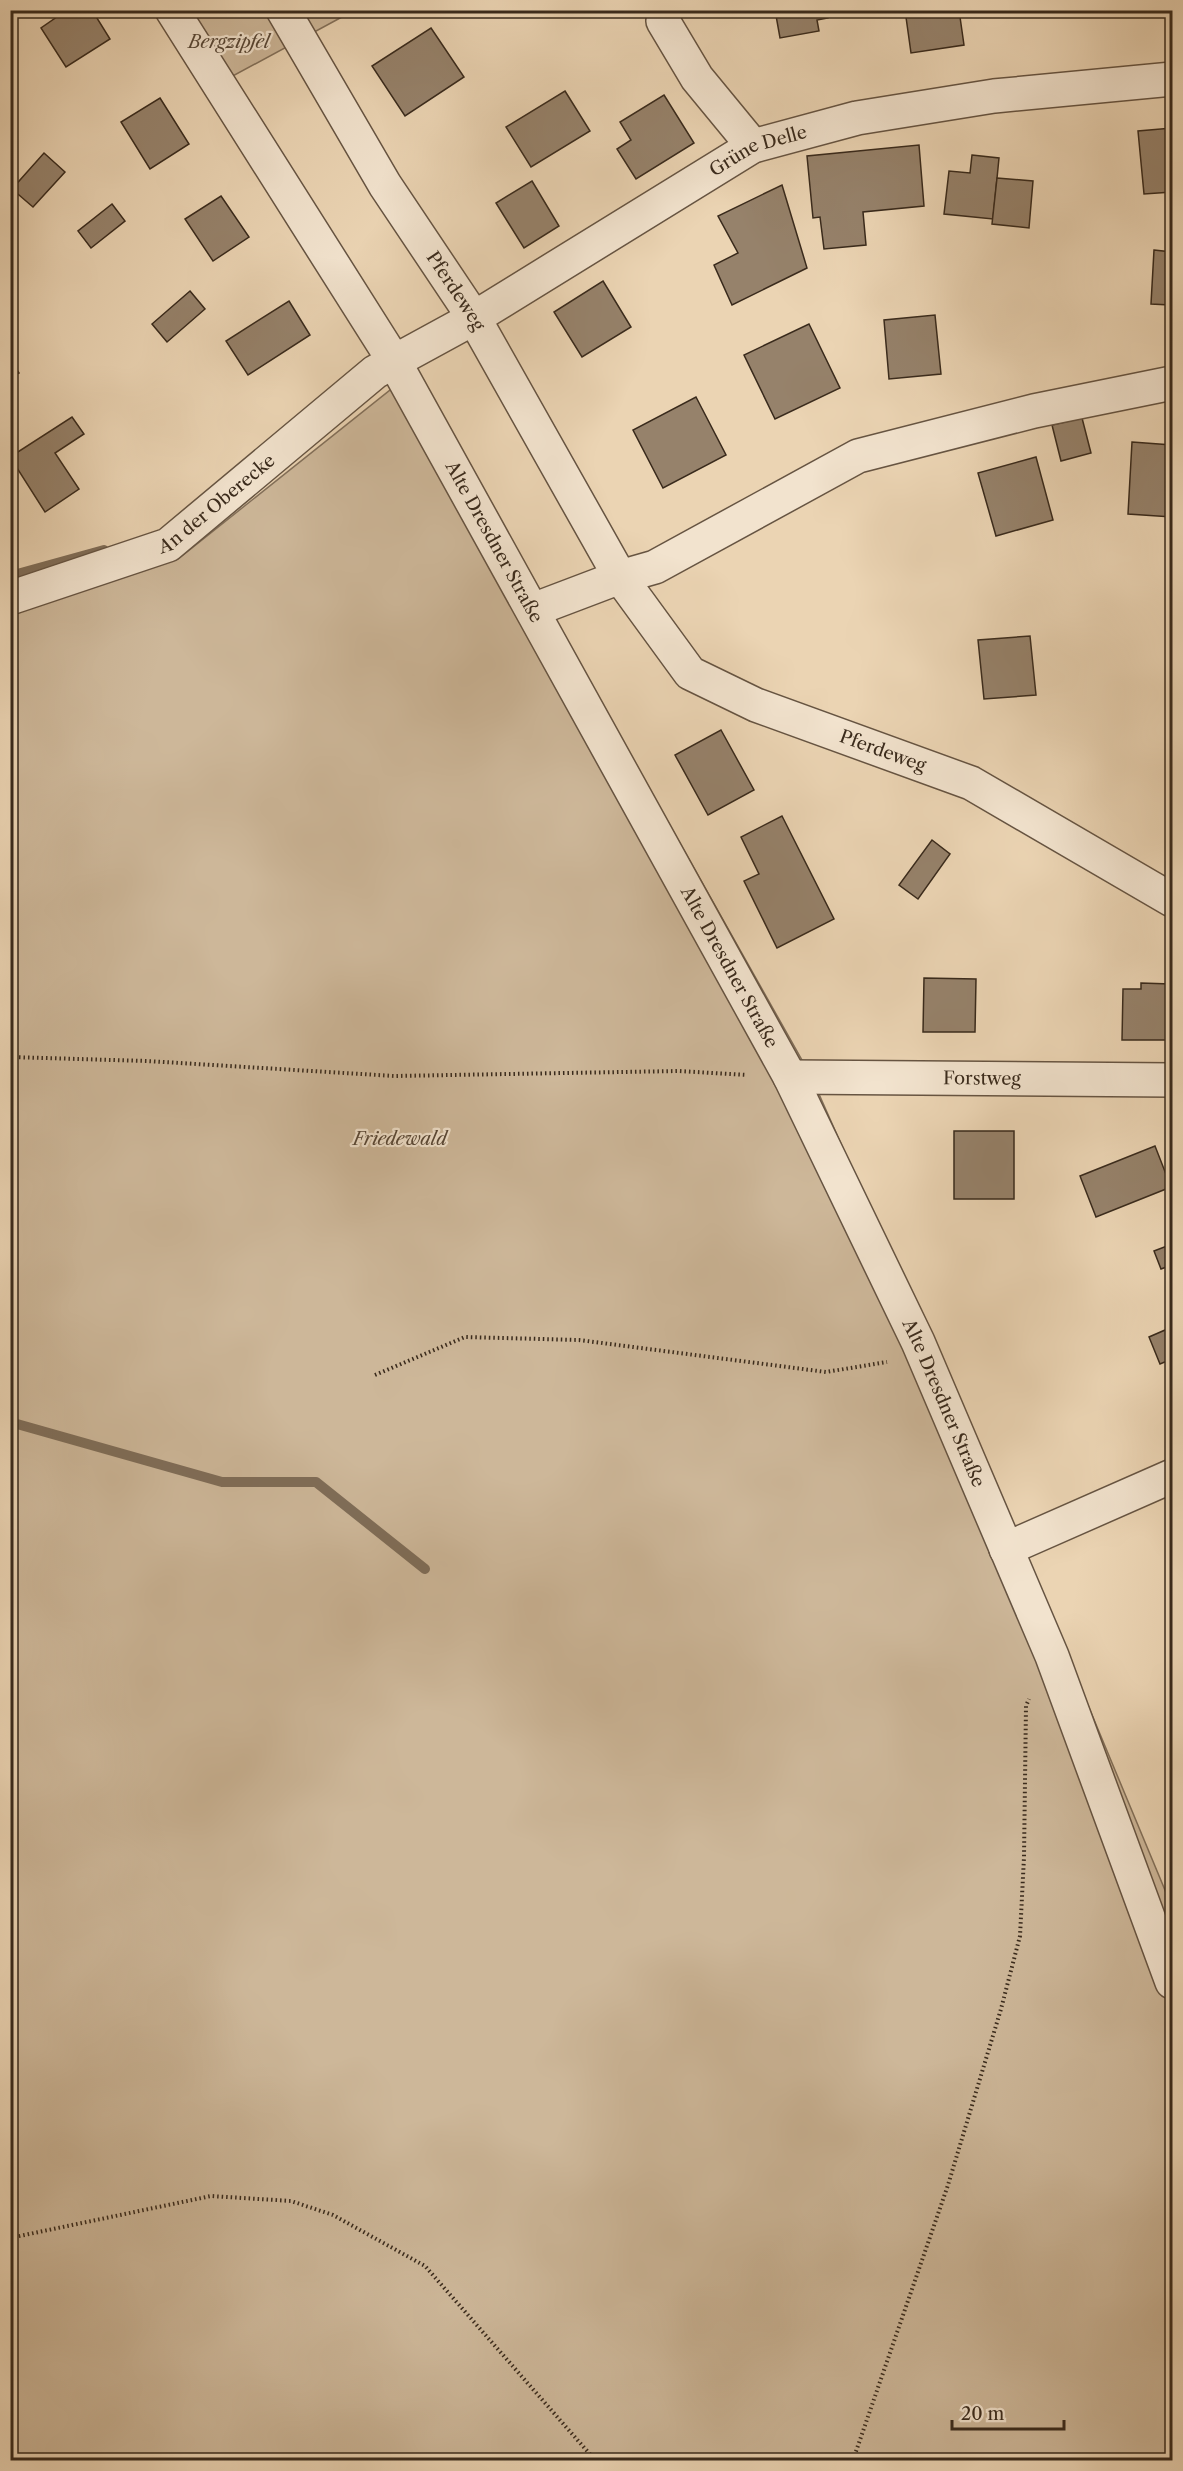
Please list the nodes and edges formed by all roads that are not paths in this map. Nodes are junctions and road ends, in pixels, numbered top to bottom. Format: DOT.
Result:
graph roads {
  1 [pos="172,10"];
  2 [pos="283,10"];
  3 [pos="661,14"];
  4 [pos="1173,79"];
  5 [pos="753,146"];
  6 [pos="474,318"];
  7 [pos="394,361"];
  8 [pos="1173,383"];
  9 [pos="620,577"];
  10 [pos="10,598"];
  11 [pos="533,610"];
  12 [pos="1173,900"];
  13 [pos="790,1077"];
  14 [pos="1173,1080"];
  15 [pos="1173,1476"];
  16 [pos="1006,1549"];
  17 [pos="1173,1982"];
  1 -- 7 [label="street, Alte Dresdner Straße"];
  2 -- 6 [label="street, Pferdeweg"];
  3 -- 5 [label="street"];
  4 -- 5 [label="street, Grüne Delle"];
  5 -- 6 [label="street, Grüne Delle"];
  6 -- 7 [label="street, Grüne Delle"];
  6 -- 9 [label="street, Pferdeweg"];
  7 -- 10 [label="street, An der Oberecke"];
  7 -- 11 [label="street, Alte Dresdner Straße"];
  8 -- 9 [label="street"];
  9 -- 11 [label="street"];
  9 -- 12 [label="street, Pferdeweg"];
  11 -- 13 [label="street, Alte Dresdner Straße"];
  13 -- 14 [label="street, Forstweg"];
  13 -- 16 [label="street, Alte Dresdner Straße"];
  15 -- 16 [label="street"];
  16 -- 17 [label="street, Alte Dresdner Straße"];
}
